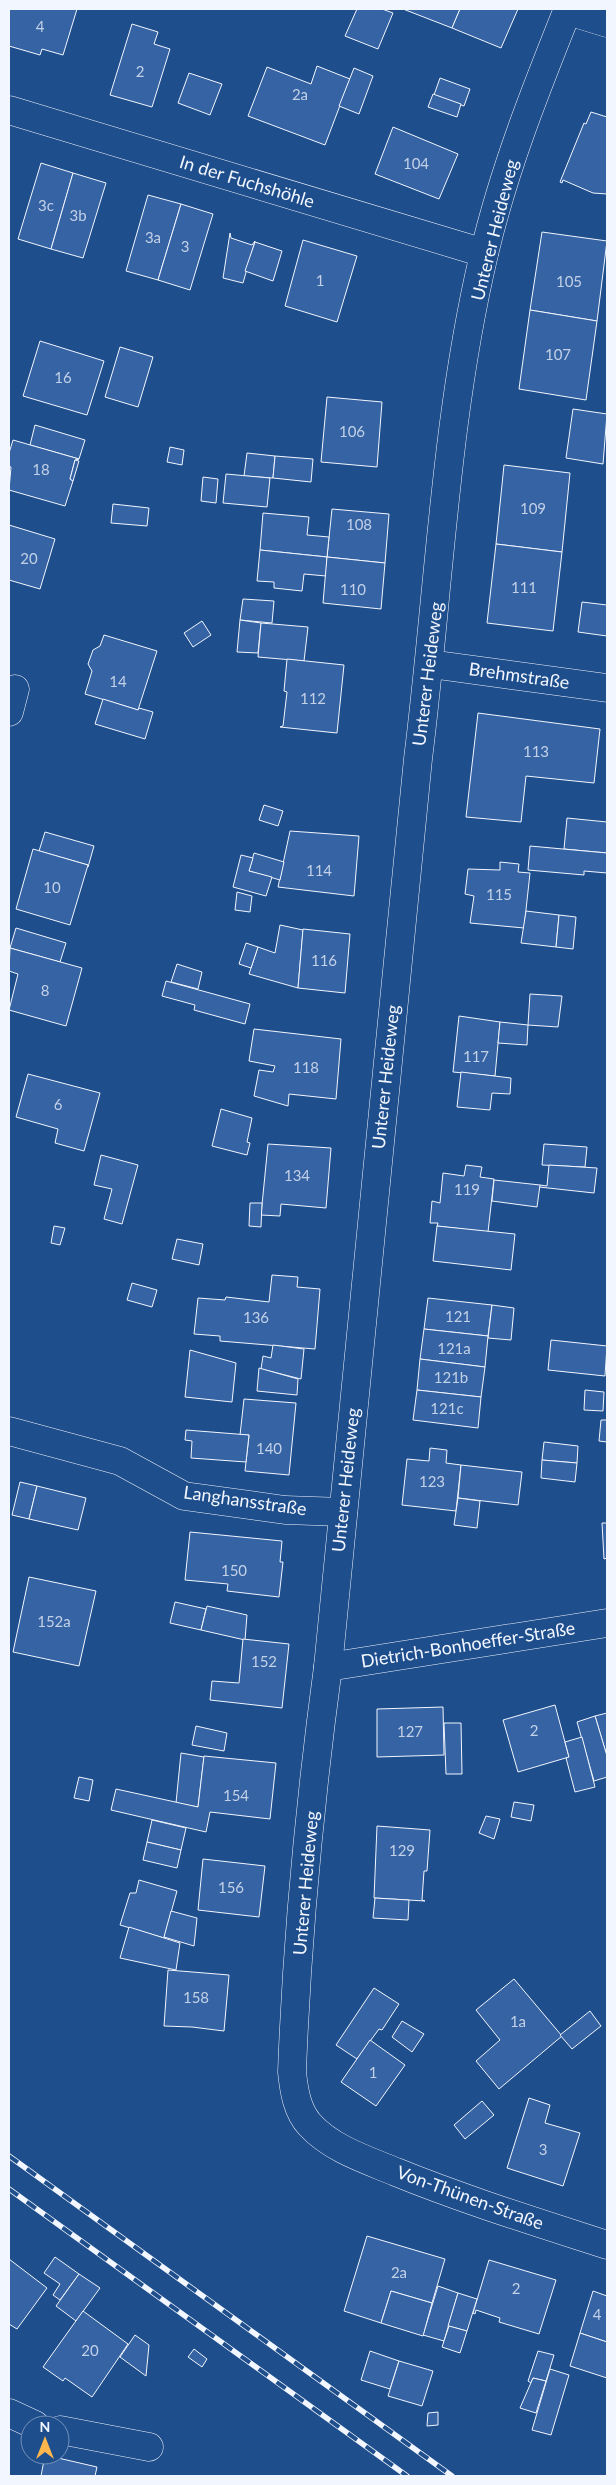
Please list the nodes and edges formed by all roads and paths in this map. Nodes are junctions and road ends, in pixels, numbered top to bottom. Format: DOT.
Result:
graph roads {
  1 [pos="568,10"];
  2 [pos="607,22"];
  3 [pos="9,110"];
  4 [pos="484,253"];
  5 [pos="430,664"];
  6 [pos="607,688"];
  7 [pos="9,1431"];
  8 [pos="343,1512"];
  9 [pos="607,1623"];
  10 [pos="328,1667"];
  11 [pos="335,2144"];
  12 [pos="607,2245"];
  13 [pos="70,2432"];
  14 [pos="149,2447"];
  1 -- 2 [label="street"];
  1 -- 4 [label="street, Unterer Heideweg"];
  3 -- 4 [label="street, In der Fuchshöhle"];
  4 -- 5 [label="street, Unterer Heideweg"];
  5 -- 6 [label="street, Brehmstraße"];
  5 -- 8 [label="street, Unterer Heideweg"];
  7 -- 8 [label="street, Langhansstraße"];
  8 -- 10 [label="street, Unterer Heideweg"];
  9 -- 10 [label="street, Dietrich-Bonhoeffer-Straße"];
  10 -- 11 [label="street, Unterer Heideweg"];
  11 -- 12 [label="street, Von-Thünen-Straße"];
  13 -- 14 [label="street"];
}
